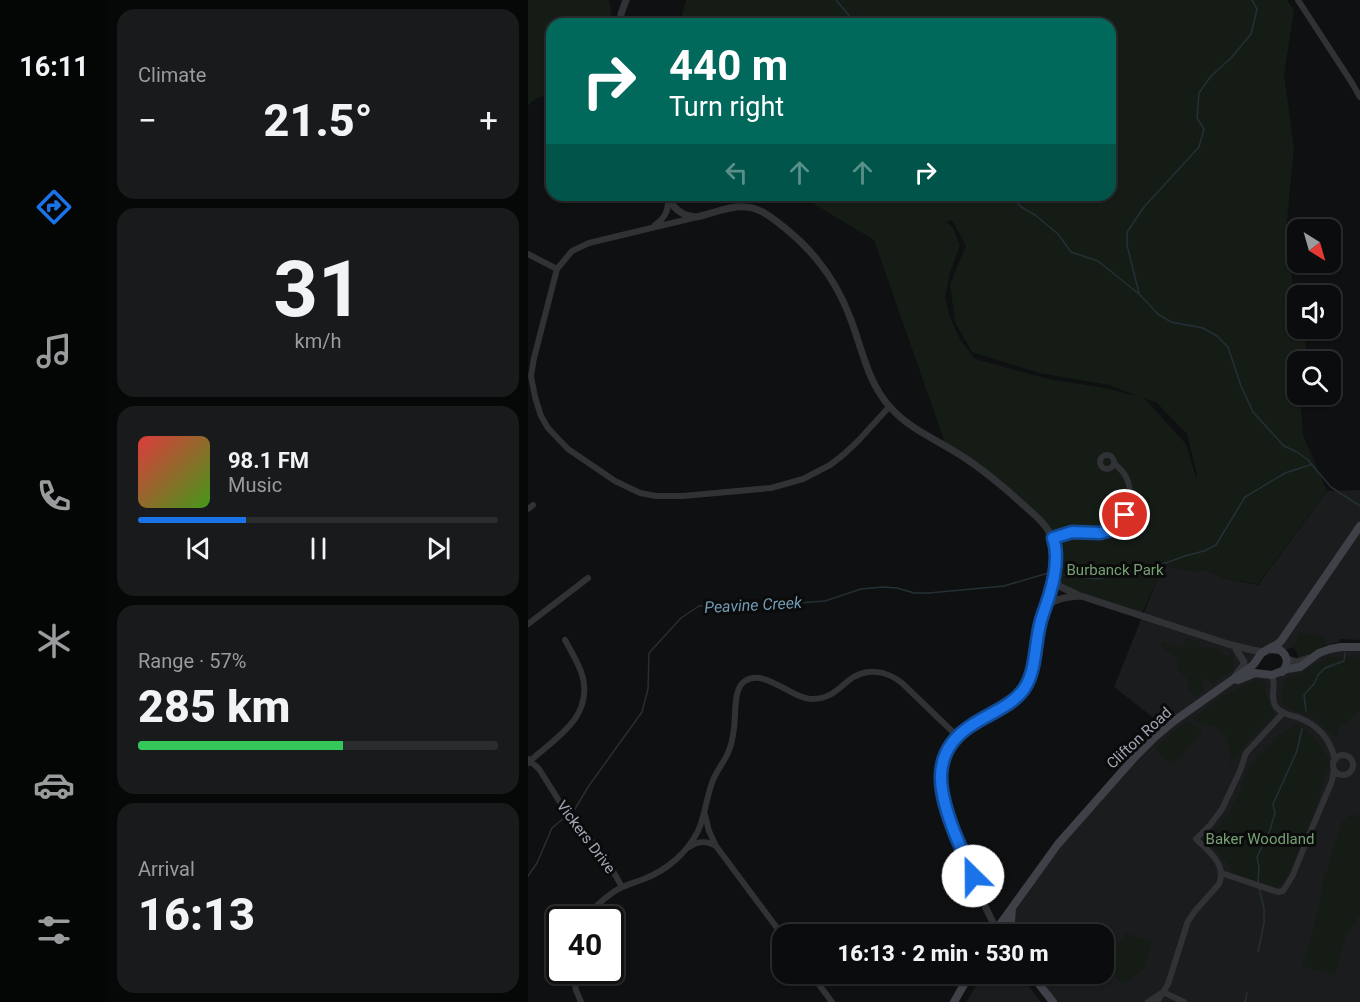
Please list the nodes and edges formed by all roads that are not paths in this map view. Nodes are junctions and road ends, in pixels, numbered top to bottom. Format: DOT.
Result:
graph roads {
  1 [pos="626,0"];
  2 [pos="1298,0"];
  3 [pos="621,18"];
  4 [pos="1360,97"];
  5 [pos="668,201"];
  6 [pos="670,201"];
  7 [pos="696,217"];
  8 [pos="647,228"];
  9 [pos="528,254"];
  10 [pos="557,269"];
  11 [pos="530,376"];
  12 [pos="889,406"];
  13 [pos="1114,463"];
  14 [pos="1360,526"];
  15 [pos="1053,538"];
  16 [pos="1055,572"];
  17 [pos="588,578"];
  18 [pos="1081,596"];
  19 [pos="1045,608"];
  20 [pos="1296,621"];
  21 [pos="528,624"];
  22 [pos="565,640"];
  23 [pos="1228,644"];
  24 [pos="1360,647"];
  25 [pos="1236,649"];
  26 [pos="1267,651"];
  27 [pos="1319,653"];
  28 [pos="1286,657"];
  29 [pos="1258,661"];
  30 [pos="1283,671"];
  31 [pos="1269,675"];
  32 [pos="1233,679"];
  33 [pos="1220,688"];
  34 [pos="1283,712"];
  35 [pos="957,736"];
  36 [pos="1335,760"];
  37 [pos="529,761"];
  38 [pos="1353,763"];
  39 [pos="1334,770"];
  40 [pos="1360,770"];
  41 [pos="1349,773"];
  42 [pos="1340,775"];
  43 [pos="1332,781"];
  44 [pos="706,805"];
  45 [pos="716,846"];
  46 [pos="688,847"];
  47 [pos="1221,873"];
  48 [pos="622,887"];
  49 [pos="598,906"];
  50 [pos="1012,908"];
  51 [pos="774,924"];
  52 [pos="992,924"];
  53 [pos="1002,924"];
  54 [pos="1012,924"];
  55 [pos="575,984"];
  56 [pos="818,984"];
  57 [pos="964,984"];
  58 [pos="1039,984"];
  59 [pos="1163,992"];
  60 [pos="581,1002"];
  61 [pos="832,1002"];
  62 [pos="954,1002"];
  63 [pos="1053,1002"];
  64 [pos="1148,1002"];
  65 [pos="1156,1002"];
  66 [pos="1184,1002"];
  1 -- 3 [label="street"];
  2 -- 4 [label="street"];
  5 -- 8 [label="street"];
  6 -- 7 [label="street"];
  7 -- 8 [label="street"];
  7 -- 12 [label="street"];
  8 -- 10 [label="street"];
  9 -- 10 [label="street"];
  10 -- 11 [label="street"];
  11 -- 12 [label="street"];
  12 -- 15 [label="street"];
  13 -- 15 [label="street"];
  14 -- 20 [label="main road"];
  15 -- 16 [label="street"];
  16 -- 18 [label="street"];
  16 -- 19 [label="street"];
  17 -- 21 [label="street"];
  18 -- 19 [label="street"];
  18 -- 23 [label="street"];
  19 -- 35 [label="street"];
  20 -- 26 [label="main road"];
  20 -- 28 [label="main road"];
  22 -- 37 [label="street"];
  23 -- 25 [label="street"];
  23 -- 26 [label="street"];
  24 -- 27 [label="street"];
  25 -- 29 [label="street"];
  25 -- 32 [label="street"];
  26 -- 28 [label="main road"];
  26 -- 29 [label="main road"];
  27 -- 28 [label="street"];
  27 -- 30 [label="street"];
  28 -- 30 [label="main road"];
  29 -- 31 [label="main road"];
  29 -- 32 [label="main road"];
  30 -- 31 [label="main road"];
  31 -- 33 [label="main road"];
  31 -- 34 [label="street"];
  32 -- 33 [label="main road"];
  33 -- 50 [label="main road, Clifton Road"];
  34 -- 36 [label="street"];
  34 -- 47 [label="street"];
  35 -- 44 [label="street"];
  35 -- 52 [label="street"];
  36 -- 38 [label="street"];
  36 -- 39 [label="street"];
  37 -- 48 [label="street, Vickers Drive"];
  38 -- 40 [label="street"];
  38 -- 41 [label="street"];
  39 -- 42 [label="street"];
  39 -- 43 [label="street"];
  40 -- 41 [label="street"];
  41 -- 42 [label="street"];
  42 -- 43 [label="street"];
  43 -- 47 [label="street"];
  44 -- 45 [label="street"];
  44 -- 46 [label="street"];
  45 -- 46 [label="street"];
  45 -- 51 [label="street"];
  46 -- 48 [label="street"];
  47 -- 59 [label="street"];
  48 -- 49 [label="street"];
  50 -- 53 [label="main road"];
  50 -- 54 [label="main road"];
  55 -- 60 [label="street"];
  56 -- 61 [label="street"];
  57 -- 62 [label="main road"];
  58 -- 63 [label="main road"];
  59 -- 64 [label="street"];
  59 -- 65 [label="street"];
  59 -- 66 [label="street"];
}
